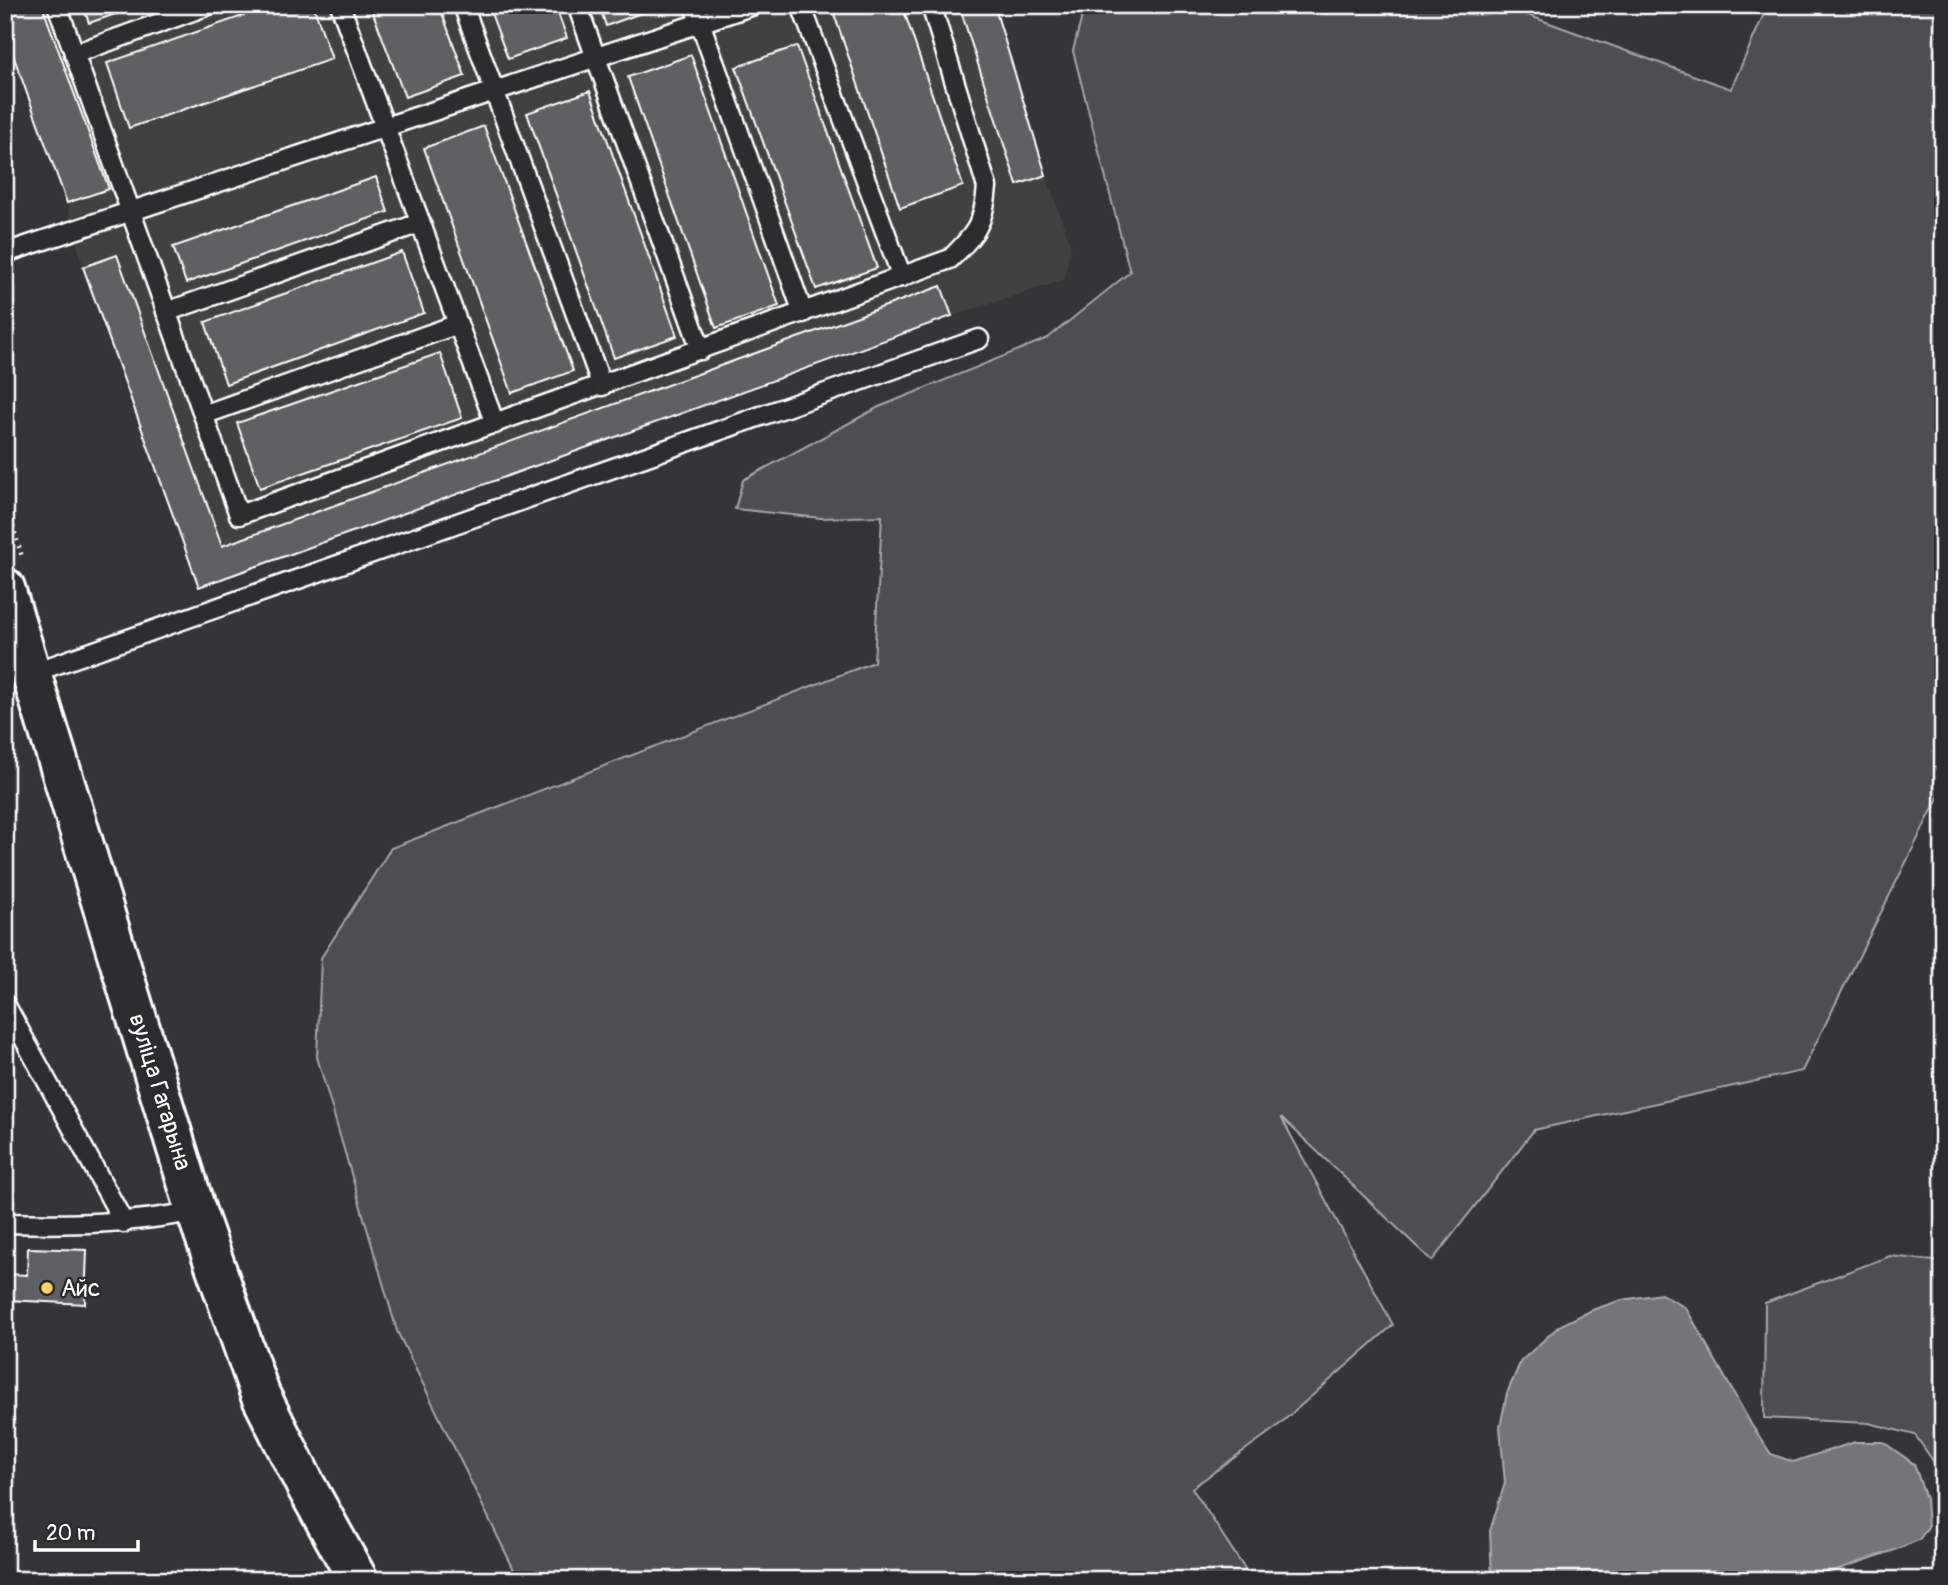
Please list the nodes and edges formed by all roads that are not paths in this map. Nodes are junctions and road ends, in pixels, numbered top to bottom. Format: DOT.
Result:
graph roads {
  1 [pos="57,5"];
  2 [pos="209,5"];
  3 [pos="340,5"];
  4 [pos="463,5"];
  5 [pos="577,5"];
  6 [pos="694,5"];
  7 [pos="754,5"];
  8 [pos="801,5"];
  9 [pos="930,5"];
  10 [pos="701,23"];
  11 [pos="74,54"];
  12 [pos="596,57"];
  13 [pos="495,91"];
  14 [pos="385,127"];
  15 [pos="130,212"];
  16 [pos="421,223"];
  17 [pos="5,253"];
  18 [pos="902,277"];
  19 [pos="166,312"];
  20 [pos="803,313"];
  21 [pos="458,324"];
  22 [pos="979,339"];
  23 [pos="701,350"];
  24 [pos="602,386"];
  25 [pos="203,415"];
  26 [pos="495,424"];
  27 [pos="5,588"];
  28 [pos="32,673"];
  29 [pos="5,1004"];
  30 [pos="196,1211"];
  31 [pos="5,1223"];
  32 [pos="124,1223"];
  33 [pos="358,1580"];
  1 -- 11 [label="lane"];
  2 -- 11 [label="lane"];
  3 -- 14 [label="lane"];
  4 -- 13 [label="lane"];
  5 -- 12 [label="lane"];
  6 -- 10 [label="lane"];
  7 -- 10 [label="lane"];
  8 -- 18 [label="lane"];
  9 -- 18 [label="lane"];
  10 -- 12 [label="lane"];
  10 -- 20 [label="lane"];
  11 -- 15 [label="lane"];
  12 -- 13 [label="lane"];
  12 -- 23 [label="lane"];
  13 -- 14 [label="lane"];
  13 -- 24 [label="lane"];
  14 -- 15 [label="lane"];
  14 -- 16 [label="lane"];
  15 -- 17 [label="lane"];
  15 -- 19 [label="lane"];
  16 -- 19 [label="lane"];
  16 -- 21 [label="lane"];
  18 -- 20 [label="lane"];
  19 -- 25 [label="lane"];
  20 -- 23 [label="lane"];
  21 -- 25 [label="lane"];
  21 -- 26 [label="lane"];
  22 -- 28 [label="lane"];
  23 -- 24 [label="lane"];
  24 -- 26 [label="lane"];
  25 -- 26 [label="lane"];
  27 -- 28 [label="main road, вуліца Гагарына"];
  28 -- 30 [label="main road, вуліца Гагарына"];
  29 -- 32 [label="lane"];
  30 -- 32 [label="lane"];
  30 -- 33 [label="main road, вуліца Гагарына"];
  31 -- 32 [label="lane"];
}
